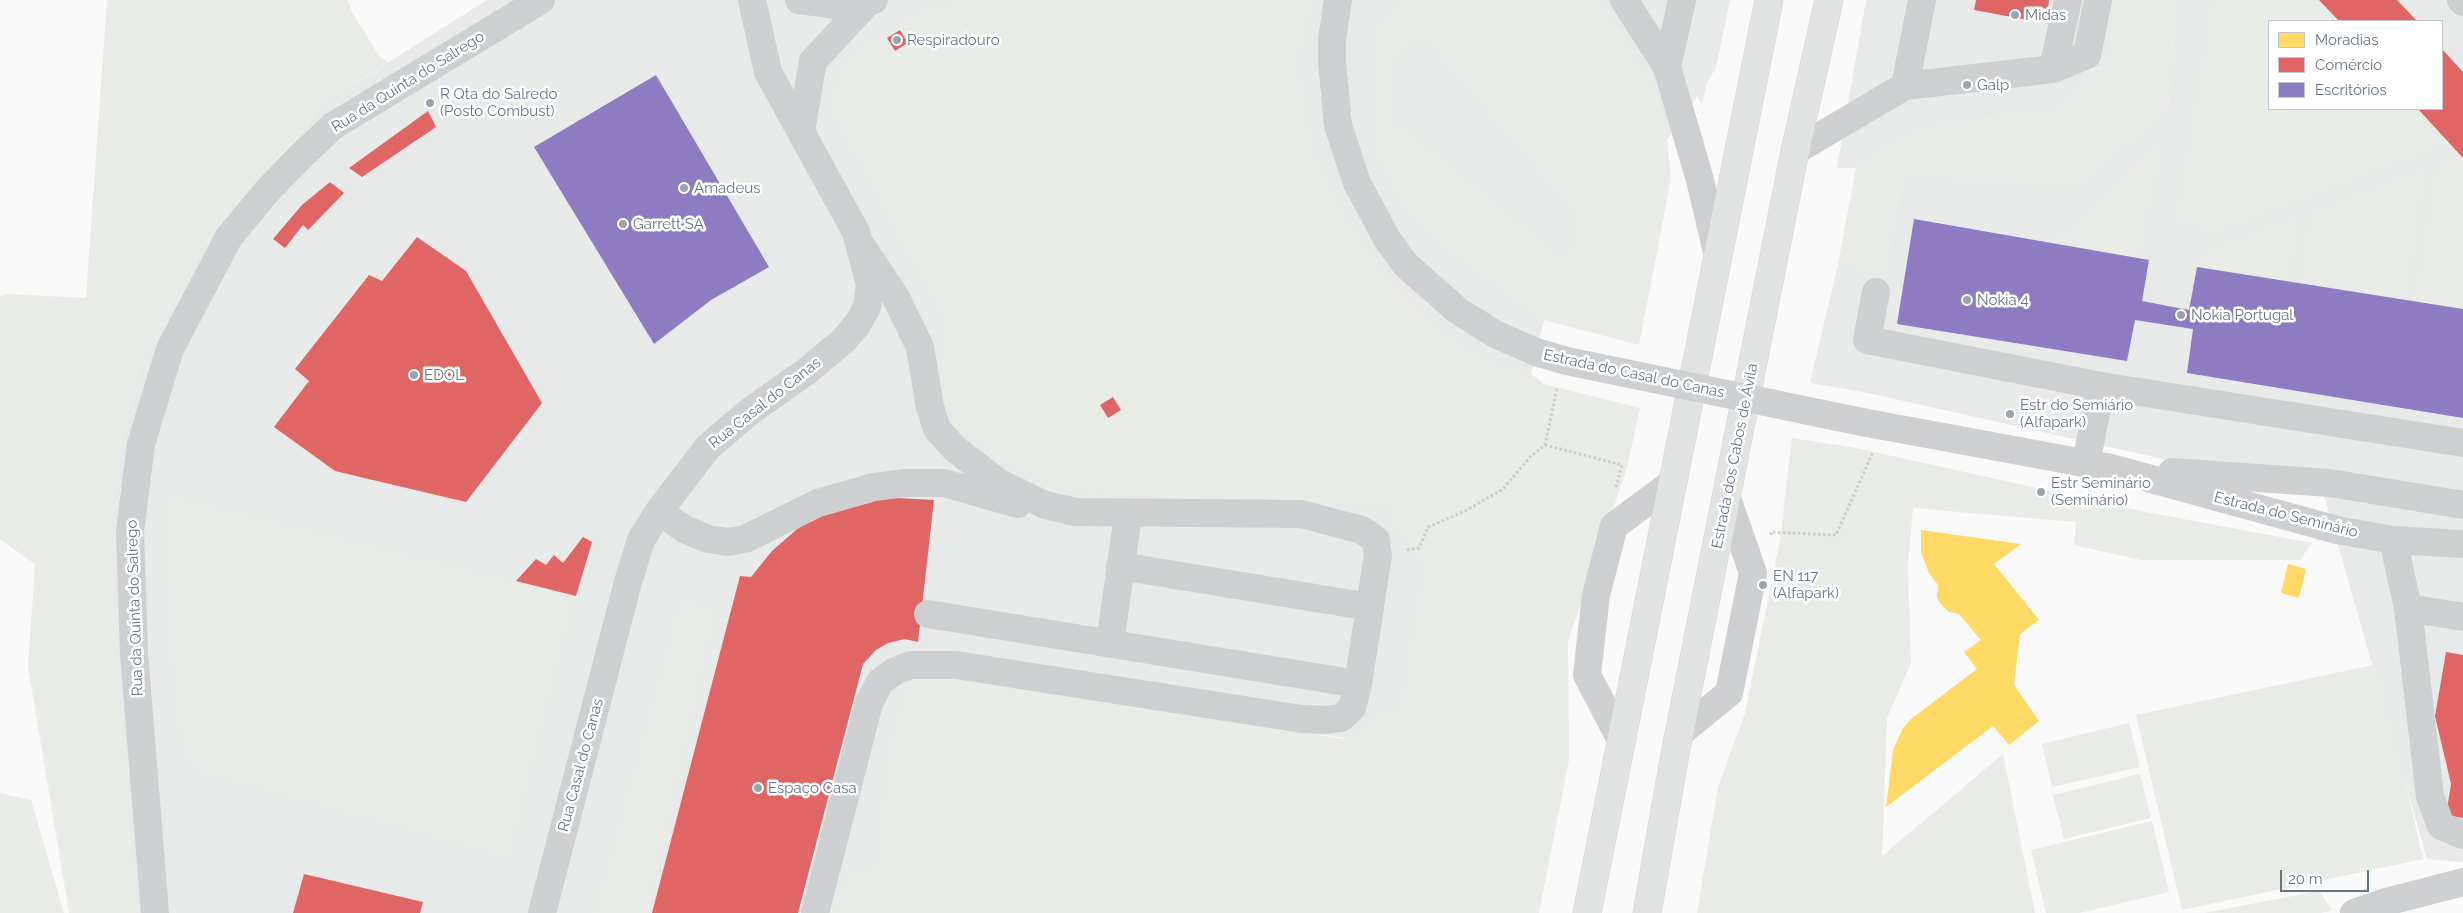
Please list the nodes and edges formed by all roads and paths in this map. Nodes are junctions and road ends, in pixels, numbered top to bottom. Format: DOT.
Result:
graph roads {
  1 [pos="541,0"];
  2 [pos="752,0"];
  3 [pos="799,0"];
  4 [pos="1624,0"];
  5 [pos="1682,0"];
  6 [pos="1769,0"];
  7 [pos="1830,0"];
  8 [pos="1922,0"];
  9 [pos="2068,0"];
  10 [pos="2098,0"];
  11 [pos="871,1"];
  12 [pos="1338,2"];
  13 [pos="1667,67"];
  14 [pos="2052,69"];
  15 [pos="1904,86"];
  16 [pos="801,132"];
  17 [pos="1795,151"];
  18 [pos="859,242"];
  19 [pos="1718,256"];
  20 [pos="1876,292"];
  21 [pos="1567,361"];
  22 [pos="2101,386"];
  23 [pos="1862,422"];
  24 [pos="2463,443"];
  25 [pos="1873,452"];
  26 [pos="2099,466"];
  27 [pos="1672,483"];
  28 [pos="1726,498"];
  29 [pos="2463,505"];
  30 [pos="659,511"];
  31 [pos="1076,512"];
  32 [pos="1128,514"];
  33 [pos="1772,532"];
  34 [pos="2393,540"];
  35 [pos="2463,544"];
  36 [pos="1378,555"];
  37 [pos="1120,566"];
  38 [pos="1370,607"];
  39 [pos="2408,608"];
  40 [pos="928,614"];
  41 [pos="2463,617"];
  42 [pos="1110,644"];
  43 [pos="1358,684"];
  44 [pos="1680,733"];
  45 [pos="1620,740"];
  46 [pos="2463,835"];
  47 [pos="2463,882"];
  48 [pos="2359,912"];
  49 [pos="155,913"];
  50 [pos="542,913"];
  51 [pos="815,913"];
  52 [pos="1587,913"];
  53 [pos="1646,913"];
  1 -- 49 [label="street, Rua da Quinta do Salrego"];
  2 -- 16 [label="street, Rua Casal do Canas"];
  3 -- 11 [label="street"];
  4 -- 13 [label="street"];
  5 -- 13 [label="street"];
  6 -- 19 [label="highway"];
  7 -- 17 [label="highway, Estrada dos Cabos de Ávila"];
  8 -- 15 [label="street"];
  9 -- 14 [label="street"];
  10 -- 14 [label="street"];
  11 -- 16 [label="street"];
  12 -- 21 [label="street, Estrada do Casal do Canas, bridge"];
  13 -- 19 [label="street"];
  14 -- 15 [label="street"];
  15 -- 17 [label="street"];
  16 -- 18 [label="street, Rua Casal do Canas"];
  17 -- 28 [label="highway, Estrada dos Cabos de Ávila"];
  18 -- 30 [label="street, Rua Casal do Canas"];
  18 -- 31 [label="street"];
  19 -- 27 [label="highway"];
  20 -- 22 [label="street"];
  21 -- 23 [label="street, Estrada do Casal do Canas, bridge"];
  21 -- 36 [label="path"];
  22 -- 24 [label="street"];
  22 -- 26 [label="street"];
  23 -- 26 [label="street, Estrada do Seminário"];
  25 -- 33 [label="path"];
  26 -- 29 [label="street, Estrada do Seminário"];
  26 -- 34 [label="street, Estrada do Seminário"];
  27 -- 45 [label="highway"];
  27 -- 45 [label="street"];
  28 -- 44 [label="highway, Estrada dos Cabos de Ávila"];
  28 -- 44 [label="street"];
  30 -- 31 [label="street"];
  30 -- 50 [label="street, Rua Casal do Canas"];
  31 -- 32 [label="street"];
  32 -- 36 [label="street"];
  32 -- 37 [label="street"];
  34 -- 35 [label="street, Estrada do Seminário"];
  34 -- 39 [label="street"];
  36 -- 38 [label="street"];
  37 -- 38 [label="street"];
  37 -- 42 [label="street"];
  38 -- 43 [label="street"];
  39 -- 41 [label="street"];
  39 -- 46 [label="street"];
  40 -- 42 [label="street"];
  42 -- 43 [label="street"];
  43 -- 51 [label="street"];
  44 -- 53 [label="highway, Estrada dos Cabos de Ávila"];
  45 -- 52 [label="highway"];
  47 -- 48 [label="street"];
}
